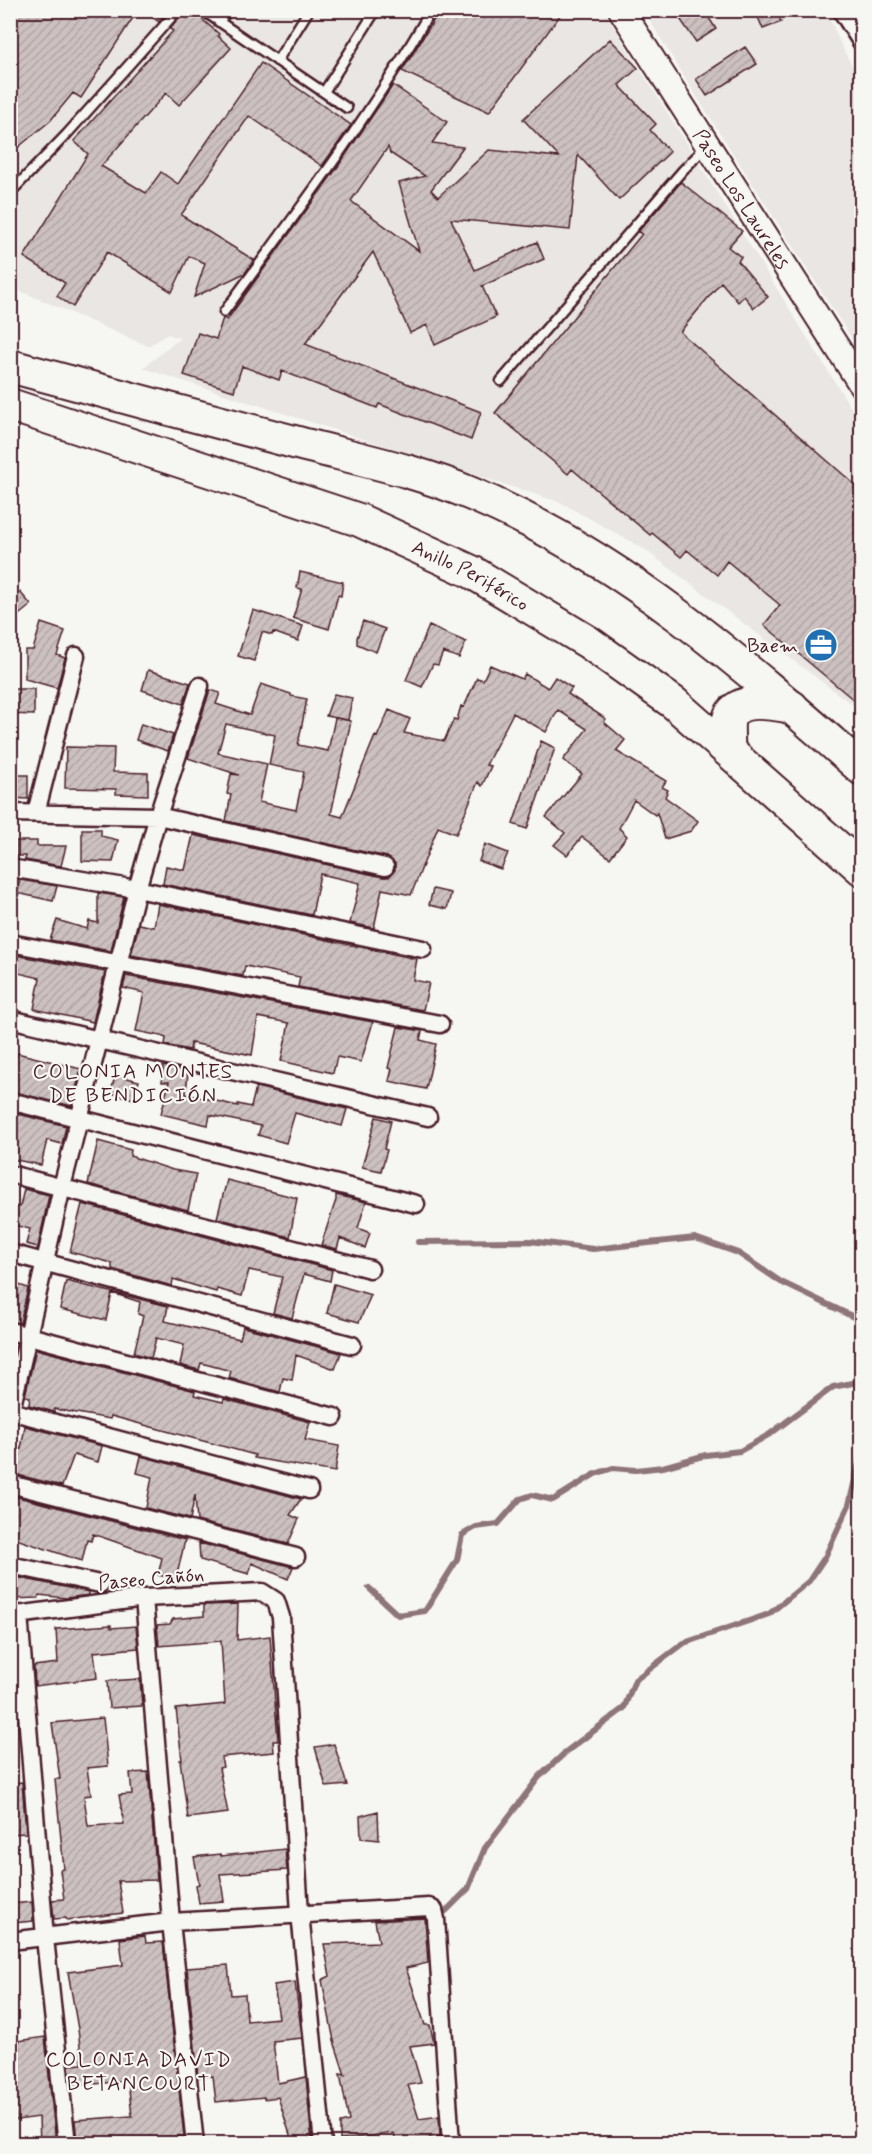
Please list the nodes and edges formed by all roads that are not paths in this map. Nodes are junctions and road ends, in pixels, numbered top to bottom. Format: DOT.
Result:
graph roads {
  1 [pos="178,10"];
  2 [pos="202,10"];
  3 [pos="228,10"];
  4 [pos="309,10"];
  5 [pos="376,10"];
  6 [pos="430,10"];
  7 [pos="621,10"];
  8 [pos="841,10"];
  9 [pos="219,22"];
  10 [pos="861,44"];
  11 [pos="278,61"];
  12 [pos="324,92"];
  13 [pos="347,108"];
  14 [pos="707,146"];
  15 [pos="10,193"];
  16 [pos="224,312"];
  17 [pos="10,366"];
  18 [pos="501,381"];
  19 [pos="861,386"];
  20 [pos="10,405"];
  21 [pos="76,656"];
  22 [pos="200,686"];
  23 [pos="792,707"];
  24 [pos="728,749"];
  25 [pos="861,769"];
  26 [pos="10,813"];
  27 [pos="36,813"];
  28 [pos="158,816"];
  29 [pos="385,867"];
  30 [pos="10,868"];
  31 [pos="861,868"];
  32 [pos="137,889"];
  33 [pos="10,943"];
  34 [pos="423,949"];
  35 [pos="120,965"];
  36 [pos="10,1019"];
  37 [pos="440,1024"];
  38 [pos="101,1040"];
  39 [pos="10,1101"];
  40 [pos="428,1117"];
  41 [pos="80,1119"];
  42 [pos="10,1174"];
  43 [pos="62,1187"];
  44 [pos="416,1204"];
  45 [pos="10,1253"];
  46 [pos="46,1261"];
  47 [pos="370,1269"];
  48 [pos="10,1331"];
  49 [pos="30,1336"];
  50 [pos="352,1345"];
  51 [pos="11,1413"];
  52 [pos="334,1417"];
  53 [pos="10,1484"];
  54 [pos="309,1490"];
  55 [pos="296,1557"];
  56 [pos="10,1565"];
  57 [pos="100,1584"];
  58 [pos="144,1598"];
  59 [pos="15,1615"];
  60 [pos="300,1914"];
  61 [pos="171,1922"];
  62 [pos="45,1938"];
  63 [pos="10,1941"];
  64 [pos="67,2144"];
  65 [pos="195,2144"];
  66 [pos="323,2144"];
  67 [pos="451,2144"];
  1 -- 15 [label="lane"];
  2 -- 9 [label="lane"];
  3 -- 9 [label="lane"];
  4 -- 11 [label="lane"];
  5 -- 12 [label="lane"];
  6 -- 16 [label="lane"];
  7 -- 14 [label="street, Paseo Los Laureles"];
  8 -- 10 [label="street"];
  9 -- 11 [label="lane"];
  11 -- 12 [label="lane"];
  12 -- 13 [label="lane"];
  14 -- 18 [label="lane"];
  14 -- 19 [label="street, Paseo Los Laureles"];
  17 -- 23 [label="highway"];
  20 -- 24 [label="highway, Anillo Periférico"];
  21 -- 27 [label="street"];
  22 -- 28 [label="street"];
  23 -- 24 [label="highway"];
  23 -- 25 [label="highway"];
  24 -- 31 [label="highway, Anillo Periférico"];
  26 -- 27 [label="street"];
  27 -- 28 [label="street"];
  28 -- 29 [label="street"];
  28 -- 32 [label="street"];
  30 -- 32 [label="street"];
  32 -- 34 [label="street"];
  32 -- 35 [label="street"];
  33 -- 35 [label="street"];
  35 -- 37 [label="street"];
  35 -- 38 [label="street"];
  36 -- 38 [label="street"];
  38 -- 40 [label="street"];
  38 -- 41 [label="street"];
  39 -- 41 [label="street"];
  41 -- 43 [label="street"];
  41 -- 44 [label="street"];
  42 -- 43 [label="street"];
  43 -- 46 [label="street"];
  43 -- 47 [label="street"];
  45 -- 46 [label="street"];
  46 -- 49 [label="street"];
  46 -- 50 [label="street"];
  48 -- 49 [label="street"];
  49 -- 51 [label="street"];
  49 -- 52 [label="street"];
  51 -- 54 [label="street"];
  53 -- 55 [label="street"];
  56 -- 57 [label="street"];
  58 -- 59 [label="street, Paseo Cañón"];
  58 -- 60 [label="street, Paseo Cañón"];
  58 -- 61 [label="street"];
  59 -- 62 [label="street"];
  60 -- 61 [label="street"];
  60 -- 66 [label="street"];
  60 -- 67 [label="street"];
  61 -- 62 [label="street"];
  61 -- 65 [label="street"];
  62 -- 63 [label="street"];
  62 -- 64 [label="street"];
}
